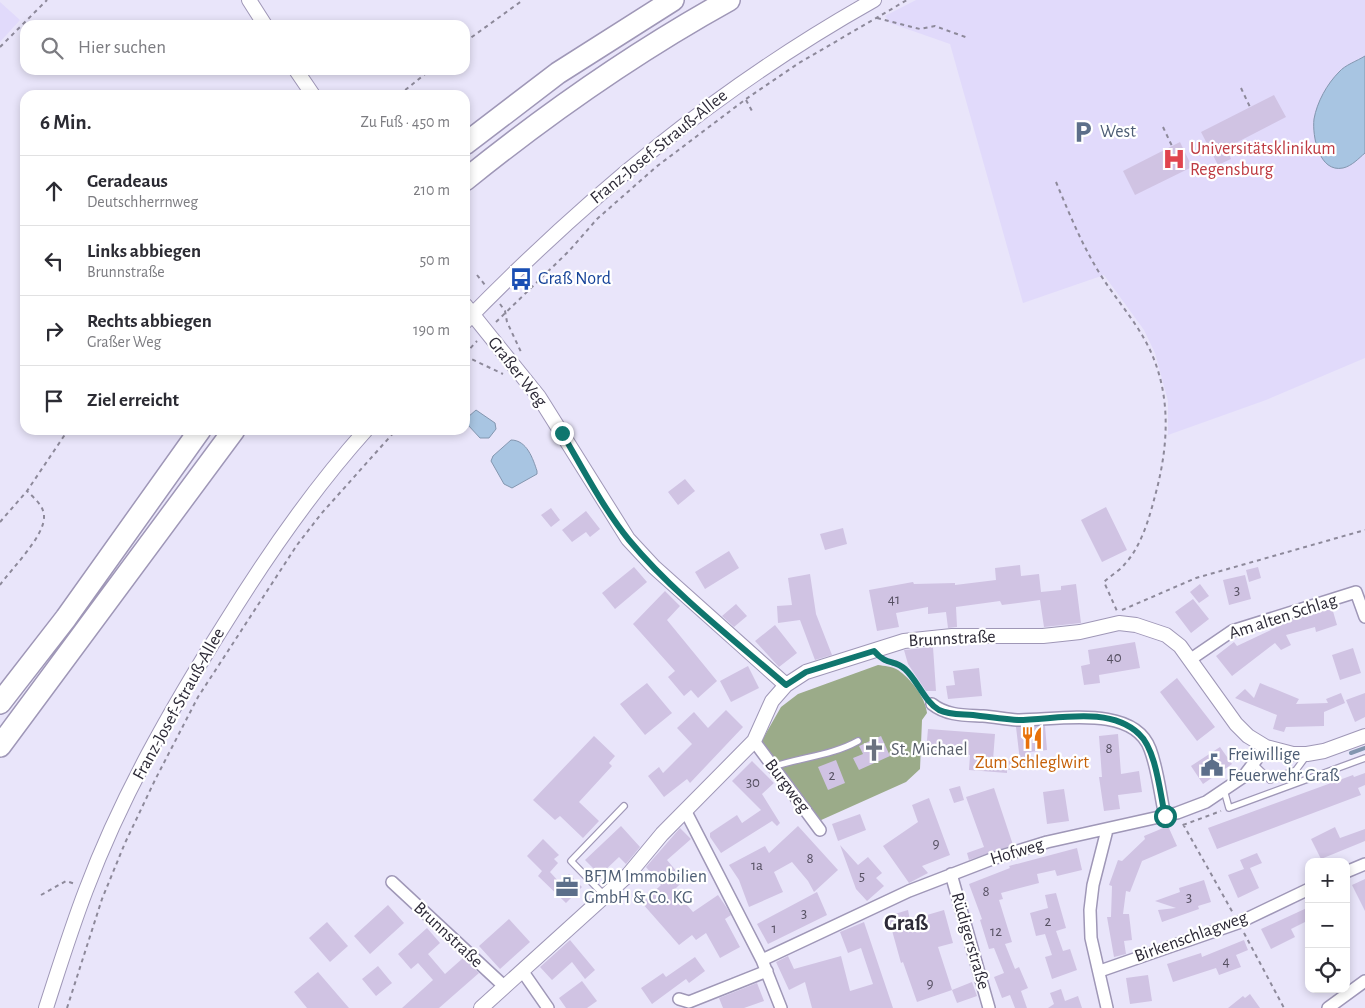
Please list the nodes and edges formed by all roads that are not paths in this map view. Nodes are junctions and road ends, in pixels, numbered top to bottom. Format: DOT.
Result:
graph roads {
  1 [pos="249,0"];
  2 [pos="673,0"];
  3 [pos="729,0"];
  4 [pos="874,0"];
  5 [pos="262,20"];
  6 [pos="299,75"];
  7 [pos="309,90"];
  8 [pos="470,140"];
  9 [pos="470,176"];
  10 [pos="470,312"];
  11 [pos="470,316"];
  12 [pos="196,435"];
  13 [pos="230,435"];
  14 [pos="362,435"];
  15 [pos="1365,617"];
  16 [pos="1191,659"];
  17 [pos="786,685"];
  18 [pos="0,703"];
  19 [pos="932,704"];
  20 [pos="1365,736"];
  21 [pos="754,741"];
  22 [pos="858,741"];
  23 [pos="0,746"];
  24 [pos="1266,747"];
  25 [pos="1308,754"];
  26 [pos="1365,758"];
  27 [pos="1254,764"];
  28 [pos="773,767"];
  29 [pos="1224,790"];
  30 [pos="624,806"];
  31 [pos="686,812"];
  32 [pos="1171,814"];
  33 [pos="820,830"];
  34 [pos="1107,830"];
  35 [pos="1365,864"];
  36 [pos="1350,870"];
  37 [pos="951,874"];
  38 [pos="392,882"];
  39 [pos="1305,891"];
  40 [pos="605,897"];
  41 [pos="762,960"];
  42 [pos="767,971"];
  43 [pos="1100,971"];
  44 [pos="522,972"];
  45 [pos="1365,981"];
  46 [pos="505,987"];
  47 [pos="679,999"];
  48 [pos="46,1008"];
  49 [pos="481,1008"];
  50 [pos="548,1008"];
  51 [pos="781,1008"];
  52 [pos="990,1008"];
  53 [pos="1107,1008"];
  54 [pos="1328,1008"];
  1 -- 5 [label="street"];
  2 -- 8 [label="highway"];
  3 -- 9 [label="highway"];
  4 -- 10 [label="street, Franz-Josef-Strauß-Allee"];
  6 -- 7 [label="street"];
  11 -- 17 [label="street, Graßer Weg"];
  12 -- 18 [label="highway"];
  13 -- 23 [label="highway"];
  14 -- 48 [label="street, Franz-Josef-Strauß-Allee"];
  15 -- 16 [label="street, Am alten Schlag"];
  16 -- 17 [label="street, Brunnstraße"];
  16 -- 24 [label="street, Brunnstraße"];
  17 -- 21 [label="street, Brunnstraße"];
  19 -- 32 [label="street"];
  20 -- 25 [label="street, Brunnstraße"];
  21 -- 28 [label="street, Burgweg"];
  21 -- 31 [label="street, Brunnstraße"];
  22 -- 28 [label="lane"];
  24 -- 25 [label="street, Brunnstraße"];
  24 -- 27 [label="street, Hofweg"];
  25 -- 27 [label="lane"];
  26 -- 29 [label="lane"];
  27 -- 29 [label="street, Hofweg"];
  28 -- 33 [label="street, Burgweg"];
  29 -- 32 [label="street, Hofweg"];
  30 -- 40 [label="lane"];
  31 -- 40 [label="street, Brunnstraße"];
  31 -- 41 [label="street"];
  32 -- 34 [label="street, Hofweg"];
  34 -- 37 [label="street, Hofweg"];
  34 -- 43 [label="street"];
  35 -- 36 [label="street"];
  37 -- 41 [label="street, Hofweg"];
  37 -- 52 [label="street, Rüdigerstraße"];
  38 -- 46 [label="street, Brunnstraße"];
  39 -- 43 [label="street, Birkenschlagweg"];
  40 -- 44 [label="street, Brunnstraße"];
  41 -- 42 [label="street"];
  42 -- 47 [label="street"];
  42 -- 51 [label="street"];
  43 -- 53 [label="street"];
  44 -- 46 [label="street, Brunnstraße"];
  44 -- 50 [label="street"];
  45 -- 54 [label="street"];
  46 -- 49 [label="street, Brunnstraße"];
}
